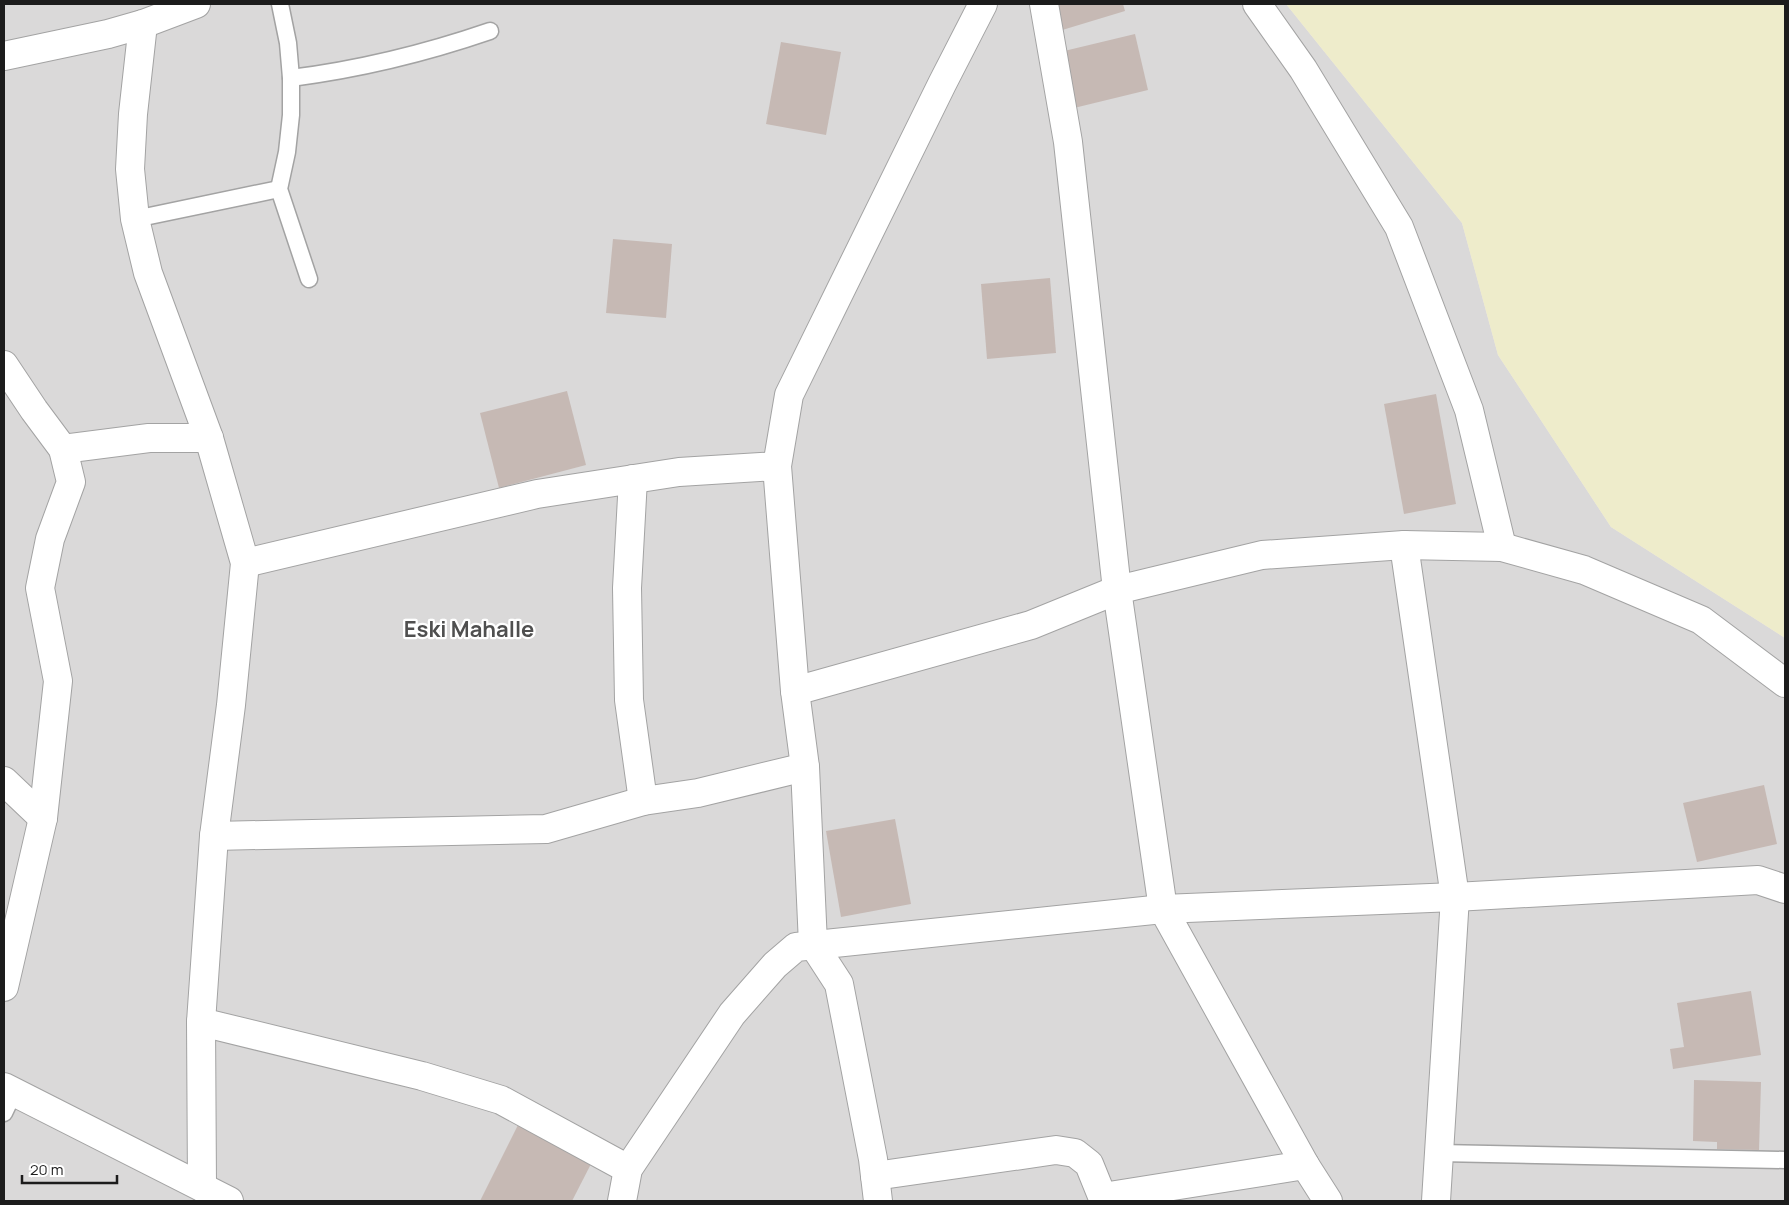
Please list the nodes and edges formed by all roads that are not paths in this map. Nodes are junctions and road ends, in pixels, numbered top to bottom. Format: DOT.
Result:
graph roads {
  1 [pos="196,4"];
  2 [pos="280,4"];
  3 [pos="983,4"];
  4 [pos="1044,4"];
  5 [pos="1257,4"];
  6 [pos="143,24"];
  7 [pos="490,31"];
  8 [pos="4,56"];
  9 [pos="291,78"];
  10 [pos="279,188"];
  11 [pos="134,219"];
  12 [pos="309,279"];
  13 [pos="4,365"];
  14 [pos="209,438"];
  15 [pos="63,449"];
  16 [pos="777,466"];
  17 [pos="633,479"];
  18 [pos="1404,545"];
  19 [pos="1502,547"];
  20 [pos="245,563"];
  21 [pos="1117,590"];
  22 [pos="1785,684"];
  23 [pos="795,691"];
  24 [pos="805,767"];
  25 [pos="4,781"];
  26 [pos="643,802"];
  27 [pos="43,818"];
  28 [pos="214,836"];
  29 [pos="1785,889"];
  30 [pos="1455,897"];
  31 [pos="1162,909"];
  32 [pos="814,944"];
  33 [pos="4,986"];
  34 [pos="201,1022"];
  35 [pos="7,1098"];
  36 [pos="1439,1153"];
  37 [pos="1785,1160"];
  38 [pos="1304,1165"];
  39 [pos="628,1169"];
  40 [pos="202,1187"];
  41 [pos="877,1189"];
  42 [pos="1103,1199"];
  43 [pos="229,1201"];
  44 [pos="622,1201"];
  45 [pos="1328,1201"];
  46 [pos="1436,1201"];
  1 -- 6 [label="street"];
  2 -- 9 [label="lane"];
  3 -- 16 [label="street"];
  4 -- 21 [label="street"];
  5 -- 19 [label="street"];
  6 -- 8 [label="street"];
  6 -- 11 [label="street"];
  7 -- 9 [label="lane"];
  9 -- 10 [label="lane"];
  10 -- 11 [label="lane"];
  10 -- 12 [label="lane"];
  11 -- 14 [label="street"];
  13 -- 15 [label="street"];
  14 -- 15 [label="street"];
  14 -- 20 [label="street"];
  15 -- 27 [label="street"];
  16 -- 17 [label="street"];
  16 -- 23 [label="street"];
  17 -- 20 [label="street"];
  17 -- 26 [label="street"];
  18 -- 19 [label="street"];
  18 -- 21 [label="street"];
  18 -- 30 [label="street"];
  19 -- 22 [label="street"];
  20 -- 28 [label="street"];
  21 -- 23 [label="street"];
  21 -- 31 [label="street"];
  23 -- 24 [label="street"];
  24 -- 26 [label="street"];
  24 -- 32 [label="street"];
  25 -- 27 [label="street"];
  26 -- 28 [label="street"];
  27 -- 33 [label="street"];
  28 -- 34 [label="street"];
  29 -- 30 [label="street"];
  30 -- 31 [label="street"];
  30 -- 36 [label="street"];
  31 -- 32 [label="street"];
  31 -- 38 [label="street"];
  32 -- 39 [label="street"];
  32 -- 41 [label="street"];
  34 -- 39 [label="street"];
  34 -- 40 [label="street"];
  35 -- 40 [label="street"];
  36 -- 37 [label="lane"];
  36 -- 46 [label="street"];
  38 -- 42 [label="street"];
  38 -- 45 [label="street"];
  39 -- 44 [label="street"];
  40 -- 43 [label="street"];
  41 -- 42 [label="street"];
}
